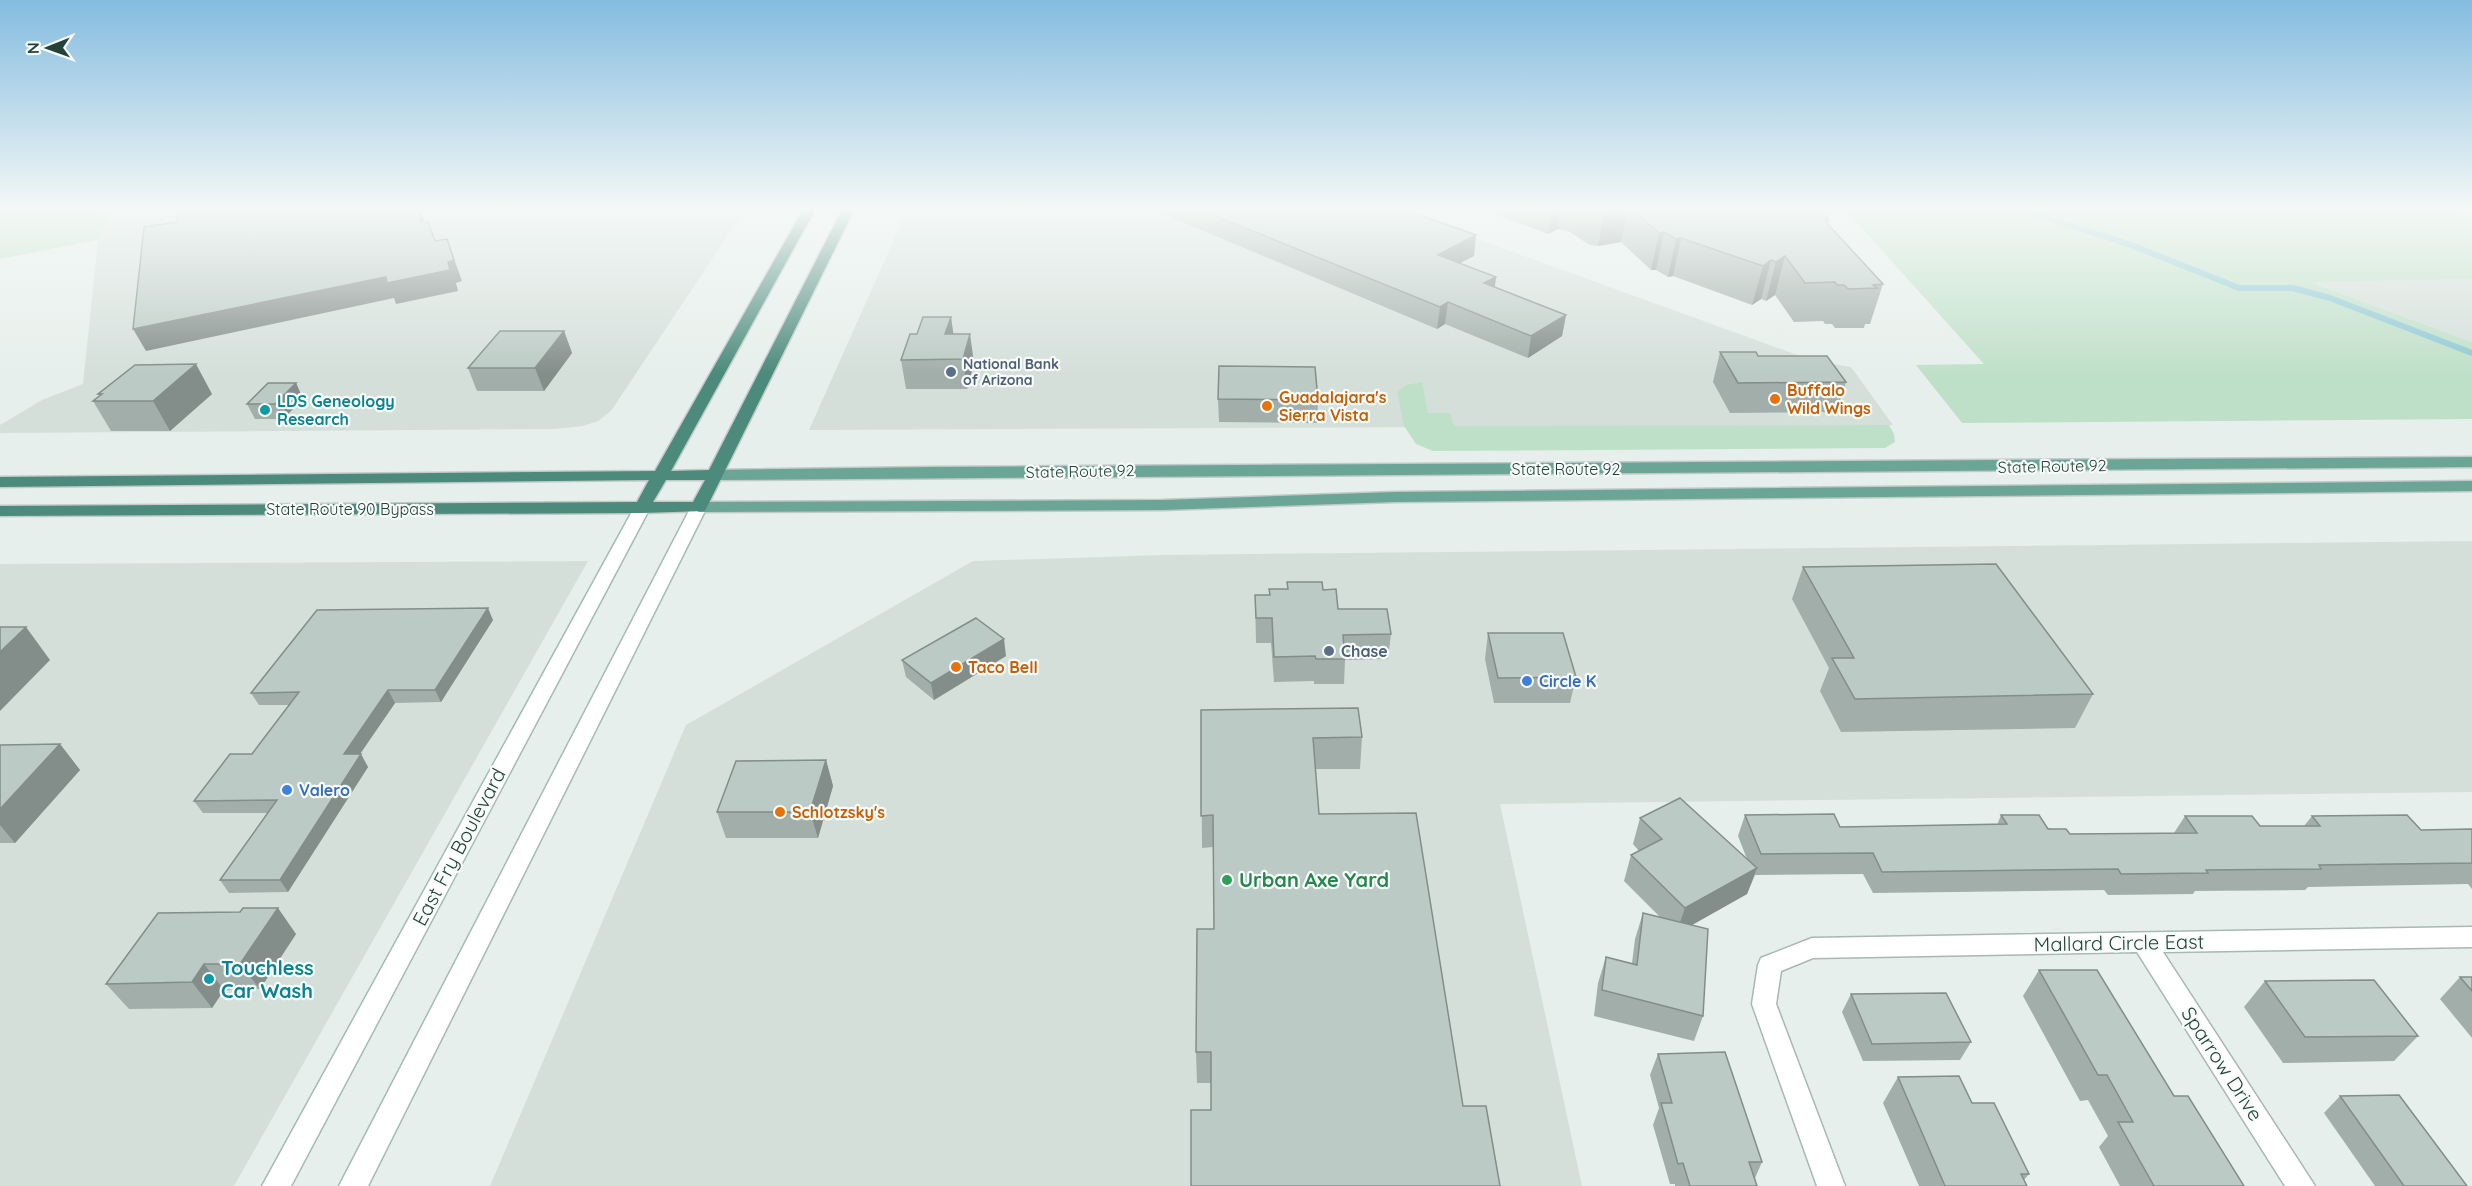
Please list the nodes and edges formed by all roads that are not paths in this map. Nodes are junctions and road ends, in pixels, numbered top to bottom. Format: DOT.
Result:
graph roads {
  1 [pos="780,263"];
  2 [pos="821,263"];
  3 [pos="2472,462"];
  4 [pos="715,474"];
  5 [pos="659,475"];
  6 [pos="0,482"];
  7 [pos="2472,486"];
  8 [pos="699,507"];
  9 [pos="642,508"];
  10 [pos="0,511"];
  11 [pos="2472,937"];
  12 [pos="2144,942"];
  13 [pos="276,1186"];
  14 [pos="353,1186"];
  15 [pos="1831,1186"];
  16 [pos="2301,1186"];
  1 -- 5 [label="highway"];
  2 -- 4 [label="highway"];
  3 -- 4 [label="main road, State Route 92"];
  4 -- 5 [label="highway, State Route 92"];
  4 -- 8 [label="highway"];
  5 -- 6 [label="highway, State Route 90 Bypass"];
  5 -- 9 [label="highway"];
  7 -- 8 [label="main road, State Route 92"];
  8 -- 9 [label="highway, State Route 90 Bypass"];
  8 -- 14 [label="main road"];
  9 -- 10 [label="highway, State Route 90 Bypass"];
  9 -- 13 [label="main road, East Fry Boulevard"];
  11 -- 12 [label="main road, Mallard Circle East"];
  12 -- 15 [label="main road, Mallard Circle East"];
  12 -- 16 [label="main road, Sparrow Drive"];
}
